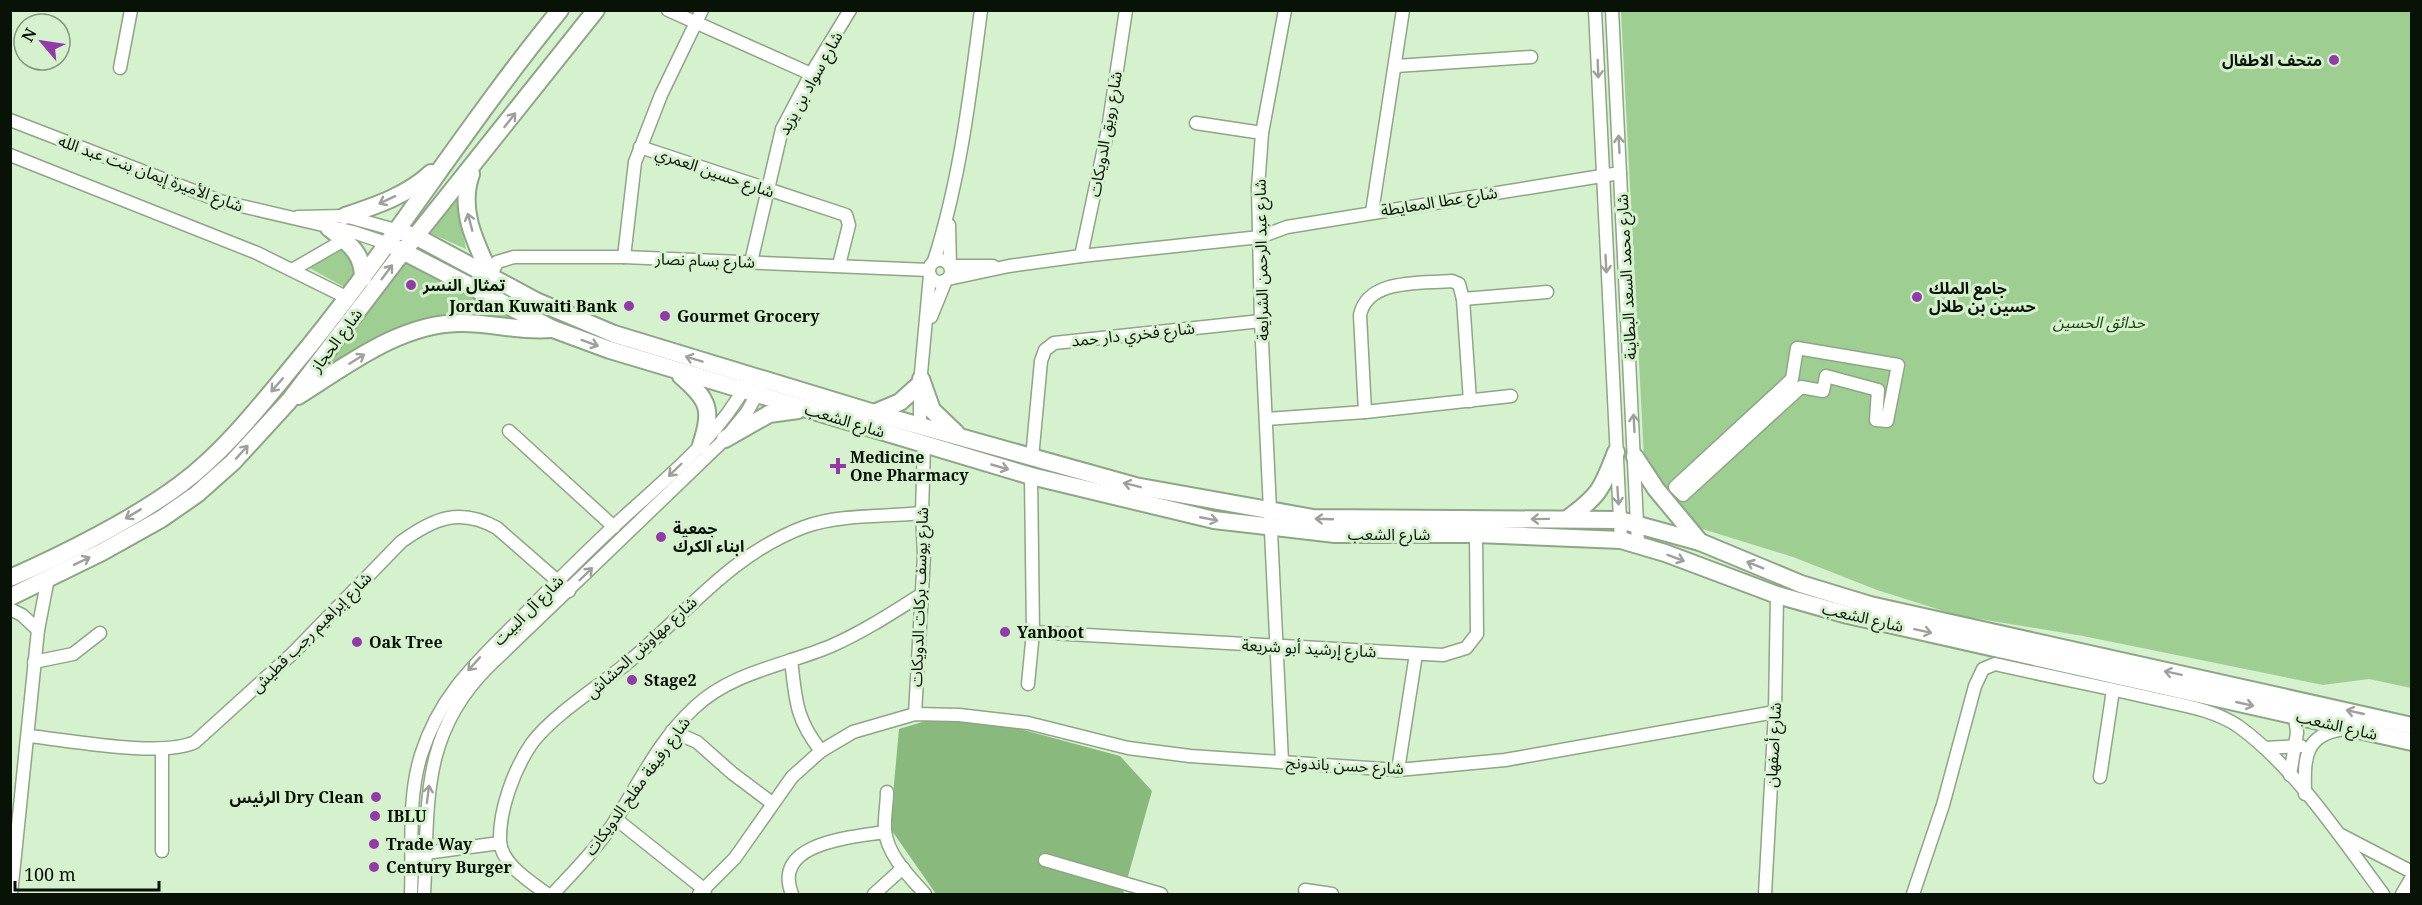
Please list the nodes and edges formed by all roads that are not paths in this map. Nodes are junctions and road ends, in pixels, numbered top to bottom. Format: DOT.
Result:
graph roads {
  1 [pos="131,10"];
  2 [pos="560,10"];
  3 [pos="596,10"];
  4 [pos="668,10"];
  5 [pos="702,10"];
  6 [pos="850,10"];
  7 [pos="981,10"];
  8 [pos="1126,10"];
  9 [pos="1285,10"];
  10 [pos="1404,10"];
  11 [pos="1595,10"];
  12 [pos="1612,10"];
  13 [pos="694,23"];
  14 [pos="1532,57"];
  15 [pos="1396,66"];
  16 [pos="120,68"];
  17 [pos="811,74"];
  18 [pos="10,120"];
  19 [pos="1196,123"];
  20 [pos="1262,133"];
  21 [pos="640,147"];
  22 [pos="451,153"];
  23 [pos="10,155"];
  24 [pos="475,166"];
  25 [pos="1620,173"];
  26 [pos="1602,176"];
  27 [pos="768,191"];
  28 [pos="1372,212"];
  29 [pos="949,215"];
  30 [pos="345,216"];
  31 [pos="294,217"];
  32 [pos="329,228"];
  33 [pos="394,237"];
  34 [pos="417,237"];
  35 [pos="1260,237"];
  36 [pos="344,240"];
  37 [pos="405,251"];
  38 [pos="1081,256"];
  39 [pos="624,257"];
  40 [pos="751,262"];
  41 [pos="839,265"];
  42 [pos="950,265"];
  43 [pos="1009,266"];
  44 [pos="931,269"];
  45 [pos="292,270"];
  46 [pos="491,276"];
  47 [pos="363,278"];
  48 [pos="947,280"];
  49 [pos="1547,292"];
  50 [pos="348,298"];
  51 [pos="1463,299"];
  52 [pos="1261,321"];
  53 [pos="927,326"];
  54 [pos="553,329"];
  55 [pos="676,372"];
  56 [pos="920,381"];
  57 [pos="754,386"];
  58 [pos="1511,396"];
  59 [pos="289,401"];
  60 [pos="1470,401"];
  61 [pos="819,411"];
  62 [pos="1365,412"];
  63 [pos="874,413"];
  64 [pos="1266,419"];
  65 [pos="920,425"];
  66 [pos="509,431"];
  67 [pos="961,438"];
  68 [pos="725,439"];
  69 [pos="924,444"];
  70 [pos="701,446"];
  71 [pos="1616,452"];
  72 [pos="1635,457"];
  73 [pos="1032,458"];
  74 [pos="1031,476"];
  75 [pos="1675,487"];
  76 [pos="922,513"];
  77 [pos="1271,519"];
  78 [pos="1567,519"];
  79 [pos="1620,520"];
  80 [pos="1639,524"];
  81 [pos="614,527"];
  82 [pos="1476,534"];
  83 [pos="1621,540"];
  84 [pos="1700,542"];
  85 [pos="1638,544"];
  86 [pos="10,578"];
  87 [pos="48,578"];
  88 [pos="557,580"];
  89 [pos="569,591"];
  90 [pos="922,594"];
  91 [pos="1777,595"];
  92 [pos="10,597"];
  93 [pos="10,609"];
  94 [pos="38,630"];
  95 [pos="1033,632"];
  96 [pos="100,633"];
  97 [pos="1278,647"];
  98 [pos="1416,654"];
  99 [pos="791,660"];
  100 [pos="34,662"];
  101 [pos="1028,684"];
  102 [pos="2212,689"];
  103 [pos="2114,690"];
  104 [pos="1775,712"];
  105 [pos="915,714"];
  106 [pos="2295,715"];
  107 [pos="2412,726"];
  108 [pos="2353,729"];
  109 [pos="672,731"];
  110 [pos="29,736"];
  111 [pos="2412,742"];
  112 [pos="2311,745"];
  113 [pos="2295,747"];
  114 [pos="2265,748"];
  115 [pos="162,750"];
  116 [pos="821,751"];
  117 [pos="1282,762"];
  118 [pos="1398,770"];
  119 [pos="2290,775"];
  120 [pos="2100,777"];
  121 [pos="887,792"];
  122 [pos="2305,794"];
  123 [pos="772,803"];
  124 [pos="616,819"];
  125 [pos="885,832"];
  126 [pos="2338,833"];
  127 [pos="500,843"];
  128 [pos="162,851"];
  129 [pos="411,854"];
  130 [pos="426,854"];
  131 [pos="1045,860"];
  132 [pos="903,868"];
  133 [pos="2412,872"];
  134 [pos="2412,877"];
  135 [pos="1305,890"];
  136 [pos="702,892"];
  137 [pos="11,894"];
  138 [pos="411,894"];
  139 [pos="424,894"];
  140 [pos="547,894"];
  141 [pos="553,894"];
  142 [pos="792,894"];
  143 [pos="874,894"];
  144 [pos="925,894"];
  145 [pos="1161,894"];
  146 [pos="1332,894"];
  147 [pos="1765,894"];
  148 [pos="1913,894"];
  149 [pos="2383,894"];
  150 [pos="2402,894"];
  1 -- 16 [label="street"];
  2 -- 22 [label="main road, شارع الحجاز"];
  24 -- 3 [label="main road, شارع الحجاز, one-way"];
  4 -- 13 [label="street"];
  5 -- 13 [label="street"];
  6 -- 17 [label="street, شارع سواد بن يزيد"];
  7 -- 29 [label="street"];
  8 -- 38 [label="street, شارع رويق الدويكات"];
  9 -- 20 [label="street, شارع عبد الرحمن الشرايعة"];
  10 -- 15 [label="street"];
  11 -- 26 [label="street, شارع محمد السعد البطاينة, one-way"];
  25 -- 12 [label="street, شارع محمد السعد البطاينة, one-way"];
  13 -- 17 [label="street"];
  13 -- 21 [label="street"];
  14 -- 15 [label="street"];
  15 -- 28 [label="street"];
  17 -- 27 [label="street, شارع سواد بن يزيد"];
  18 -- 31 [label="street, شارع الأميرة إيمان بنت عبد الله"];
  19 -- 20 [label="street"];
  20 -- 35 [label="street, شارع عبد الرحمن الشرايعة"];
  21 -- 27 [label="street, شارع حسين العمري"];
  21 -- 39 [label="street, شارع حسين العمري"];
  22 -- 30 [label="main road, one-way"];
  22 -- 33 [label="main road, شارع الحجاز"];
  23 -- 45 [label="street"];
  24 -- 34 [label="main road, شارع الحجاز"];
  46 -- 24 [label="main road, one-way"];
  25 -- 26 [label="street, شارع عطا المعايطة"];
  72 -- 25 [label="street, شارع محمد السعد البطاينة, one-way"];
  26 -- 28 [label="street, شارع عطا المعايطة"];
  26 -- 71 [label="street, شارع محمد السعد البطاينة, one-way"];
  27 -- 40 [label="street, شارع سواد بن يزيد"];
  27 -- 41 [label="street, شارع حسين العمري"];
  28 -- 35 [label="street, شارع عطا المعايطة"];
  29 -- 42 [label="street"];
  29 -- 44 [label="street"];
  30 -- 31 [label="street, شارع الأميرة إيمان بنت عبد الله"];
  30 -- 33 [label="street, شارع الأميرة إيمان بنت عبد الله"];
  31 -- 32 [label="street, شارع الأميرة إيمان بنت عبد الله"];
  32 -- 33 [label="street, شارع الأميرة إيمان بنت عبد الله"];
  32 -- 36 [label="main road"];
  33 -- 34 [label="main road, شارع الشعب"];
  33 -- 37 [label="main road, شارع الشعب"];
  33 -- 47 [label="main road, شارع الحجاز"];
  34 -- 37 [label="main road, شارع الحجاز"];
  34 -- 46 [label="main road, شارع الشعب"];
  35 -- 38 [label="street"];
  35 -- 52 [label="street, شارع عبد الرحمن الشرايعة"];
  36 -- 45 [label="street"];
  36 -- 47 [label="main road"];
  37 -- 54 [label="main road, شارع الشعب"];
  59 -- 37 [label="main road, شارع الحجاز, one-way"];
  38 -- 43 [label="street"];
  39 -- 40 [label="street, شارع بسام نصار"];
  39 -- 46 [label="street, شارع بسام نصار"];
  40 -- 41 [label="street, شارع بسام نصار"];
  41 -- 44 [label="street, شارع بسام نصار"];
  42 -- 43 [label="street"];
  42 -- 44 [label="street"];
  42 -- 48 [label="street"];
  43 -- 48 [label="street"];
  44 -- 48 [label="street"];
  44 -- 53 [label="street"];
  45 -- 50 [label="street"];
  57 -- 46 [label="main road, شارع الشعب, one-way"];
  47 -- 50 [label="main road, شارع الحجاز"];
  48 -- 53 [label="street"];
  49 -- 51 [label="street"];
  50 -- 86 [label="main road, شارع الحجاز, one-way"];
  51 -- 60 [label="street"];
  51 -- 62 [label="street"];
  52 -- 64 [label="street, شارع عبد الرحمن الشرايعة"];
  52 -- 73 [label="street, شارع فخري دار حمد"];
  53 -- 56 [label="street"];
  54 -- 55 [label="main road, شارع الشعب, one-way"];
  59 -- 54 [label="main road, one-way"];
  55 -- 57 [label="main road, شارع الشعب"];
  55 -- 70 [label="main road"];
  56 -- 63 [label="main road"];
  56 -- 65 [label="street"];
  56 -- 67 [label="main road"];
  57 -- 61 [label="main road, شارع الشعب"];
  57 -- 63 [label="main road, شارع الشعب"];
  57 -- 68 [label="street, شارع آل البيت"];
  57 -- 70 [label="street, شارع آل البيت"];
  58 -- 60 [label="street"];
  87 -- 59 [label="main road, شارع الحجاز, one-way"];
  60 -- 62 [label="street"];
  61 -- 68 [label="main road"];
  61 -- 69 [label="main road, شارع الشعب"];
  62 -- 64 [label="street"];
  63 -- 65 [label="main road, شارع الشعب"];
  64 -- 77 [label="street, شارع عبد الرحمن الشرايعة"];
  65 -- 67 [label="main road, شارع الشعب"];
  66 -- 81 [label="street"];
  67 -- 73 [label="main road, شارع الشعب"];
  89 -- 68 [label="street, شارع آل البيت, one-way"];
  69 -- 74 [label="main road, شارع الشعب, one-way"];
  69 -- 76 [label="street, شارع يوسف بركات الدويكات"];
  70 -- 81 [label="street, شارع آل البيت, one-way"];
  71 -- 78 [label="main road"];
  71 -- 79 [label="street, شارع محمد السعد البطاينة, one-way"];
  72 -- 80 [label="street, شارع محمد السعد البطاينة"];
  72 -- 84 [label="main road"];
  77 -- 73 [label="main road, شارع الشعب, one-way"];
  74 -- 77 [label="main road, شارع الشعب, one-way"];
  74 -- 95 [label="street"];
  75 -- 75 [label="street"];
  76 -- 90 [label="street, شارع يوسف بركات الدويكات"];
  76 -- 127 [label="street, شارع مهاوش الحشاش"];
  78 -- 77 [label="main road, شارع الشعب, one-way"];
  77 -- 82 [label="main road, شارع الشعب"];
  77 -- 97 [label="street, شارع عبد الرحمن الشرايعة"];
  78 -- 79 [label="main road, شارع الشعب"];
  79 -- 80 [label="main road, شارع الشعب"];
  79 -- 83 [label="street, شارع محمد السعد البطاينة"];
  80 -- 84 [label="main road, شارع الشعب"];
  80 -- 85 [label="street, شارع محمد السعد البطاينة"];
  81 -- 88 [label="street, شارع آل البيت"];
  82 -- 83 [label="main road, شارع الشعب"];
  82 -- 98 [label="street, شارع إرشيد أبو شريعة"];
  83 -- 85 [label="main road, شارع الشعب"];
  102 -- 84 [label="main road, شارع الشعب, one-way"];
  85 -- 91 [label="main road, شارع الشعب, one-way"];
  87 -- 92 [label="main road, شارع الحجاز"];
  87 -- 94 [label="street"];
  88 -- 89 [label="street, شارع إبراهيم رجب قطيش"];
  88 -- 115 [label="street, شارع إبراهيم رجب قطيش"];
  88 -- 129 [label="street, شارع آل البيت, one-way"];
  130 -- 89 [label="street, شارع آل البيت, one-way"];
  90 -- 99 [label="street, شارع رفيفة مفلح الدويكات"];
  90 -- 105 [label="street, شارع يوسف بركات الدويكات"];
  91 -- 102 [label="main road, شارع الشعب, one-way"];
  91 -- 104 [label="street, شارع أصفهان"];
  93 -- 94 [label="street"];
  94 -- 100 [label="street"];
  95 -- 97 [label="street, شارع إرشيد أبو شريعة"];
  95 -- 101 [label="street"];
  96 -- 100 [label="street"];
  97 -- 98 [label="street, شارع إرشيد أبو شريعة"];
  97 -- 117 [label="street, شارع عبد الرحمن الشرايعة"];
  98 -- 118 [label="street"];
  99 -- 109 [label="street, شارع رفيفة مفلح الدويكات"];
  99 -- 116 [label="street"];
  100 -- 110 [label="street"];
  102 -- 106 [label="main road, شارع الشعب, one-way"];
  107 -- 102 [label="main road, شارع الشعب, one-way"];
  103 -- 114 [label="street"];
  103 -- 120 [label="street"];
  103 -- 148 [label="street"];
  104 -- 118 [label="street, شارع حسن باندونج"];
  104 -- 147 [label="street, شارع أصفهان"];
  105 -- 116 [label="street"];
  105 -- 117 [label="street, شارع حسن باندونج"];
  106 -- 108 [label="main road, شارع الشعب"];
  106 -- 113 [label="street"];
  108 -- 111 [label="main road, شارع الشعب"];
  108 -- 112 [label="street"];
  109 -- 123 [label="street"];
  109 -- 124 [label="street, شارع رفيفة مفلح الدويكات"];
  110 -- 115 [label="street, شارع إبراهيم رجب قطيش"];
  110 -- 137 [label="street"];
  112 -- 113 [label="street"];
  112 -- 122 [label="street"];
  113 -- 114 [label="street"];
  113 -- 119 [label="street"];
  114 -- 119 [label="street"];
  115 -- 128 [label="street"];
  116 -- 123 [label="street"];
  117 -- 118 [label="street, شارع حسن باندونج"];
  119 -- 122 [label="street"];
  121 -- 125 [label="street"];
  122 -- 126 [label="street"];
  123 -- 136 [label="street"];
  124 -- 136 [label="street"];
  124 -- 141 [label="street, شارع رفيفة مفلح الدويكات"];
  125 -- 132 [label="street"];
  125 -- 142 [label="street"];
  126 -- 133 [label="street"];
  126 -- 149 [label="street"];
  127 -- 130 [label="street"];
  127 -- 140 [label="street"];
  129 -- 130 [label="street"];
  129 -- 138 [label="street, شارع آل البيت"];
  130 -- 139 [label="street, شارع آل البيت"];
  131 -- 145 [label="street"];
  132 -- 143 [label="street"];
  132 -- 144 [label="street"];
  134 -- 150 [label="street"];
  135 -- 146 [label="street"];
}
